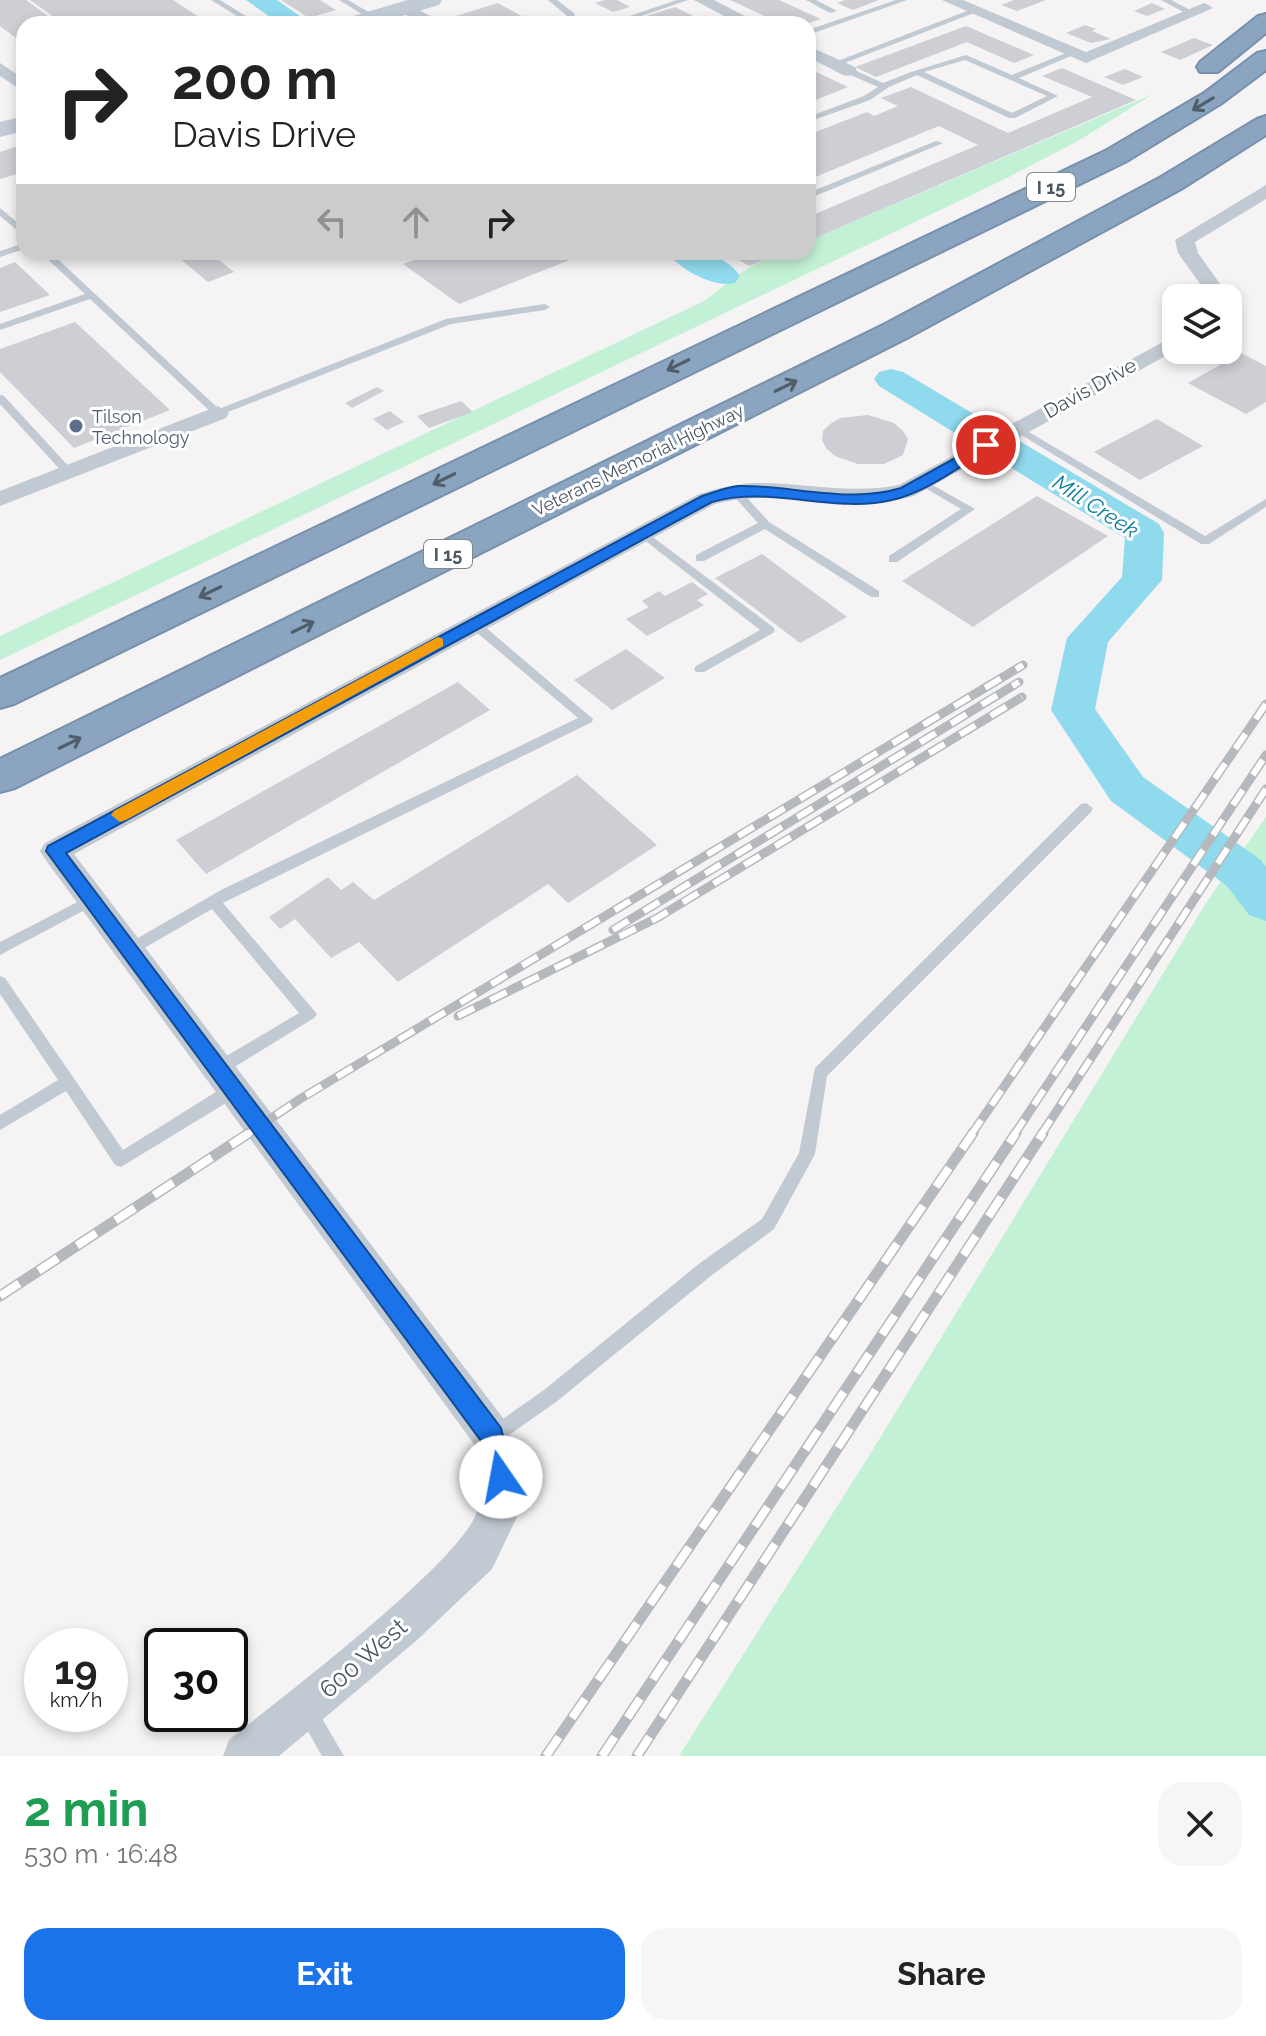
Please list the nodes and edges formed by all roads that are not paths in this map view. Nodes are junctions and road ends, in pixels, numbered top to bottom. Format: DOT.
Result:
graph roads {
  1 [pos="215,0"];
  2 [pos="346,0"];
  3 [pos="431,0"];
  4 [pos="552,0"];
  5 [pos="684,0"];
  6 [pos="702,0"];
  7 [pos="810,0"];
  8 [pos="903,0"];
  9 [pos="950,0"];
  10 [pos="1165,0"];
  11 [pos="405,8"];
  12 [pos="1198,10"];
  13 [pos="833,11"];
  14 [pos="975,11"];
  15 [pos="242,16"];
  16 [pos="371,16"];
  17 [pos="377,16"];
  18 [pos="420,16"];
  19 [pos="571,16"];
  20 [pos="635,16"];
  21 [pos="735,16"];
  22 [pos="1266,21"];
  23 [pos="816,30"];
  24 [pos="816,55"];
  25 [pos="1080,55"];
  26 [pos="1266,58"];
  27 [pos="842,67"];
  28 [pos="0,68"];
  29 [pos="919,73"];
  30 [pos="1011,78"];
  31 [pos="16,81"];
  32 [pos="1186,82"];
  33 [pos="885,87"];
  34 [pos="1137,114"];
  35 [pos="816,117"];
  36 [pos="1266,124"];
  37 [pos="939,143"];
  38 [pos="1266,150"];
  39 [pos="1266,191"];
  40 [pos="816,193"];
  41 [pos="0,211"];
  42 [pos="16,226"];
  43 [pos="54,260"];
  44 [pos="1210,284"];
  45 [pos="824,294"];
  46 [pos="92,295"];
  47 [pos="545,307"];
  48 [pos="0,327"];
  49 [pos="896,331"];
  50 [pos="1162,349"];
  51 [pos="0,398"];
  52 [pos="218,413"];
  53 [pos="1003,436"];
  54 [pos="68,472"];
  55 [pos="922,482"];
  56 [pos="5,490"];
  57 [pos="735,491"];
  58 [pos="1266,502"];
  59 [pos="765,524"];
  60 [pos="642,533"];
  61 [pos="700,558"];
  62 [pos="893,559"];
  63 [pos="875,594"];
  64 [pos="473,623"];
  65 [pos="700,669"];
  66 [pos="0,694"];
  67 [pos="0,777"];
  68 [pos="1086,808"];
  69 [pos="91,900"];
  70 [pos="214,902"];
  71 [pos="0,949"];
  72 [pos="129,950"];
  73 [pos="0,982"];
  74 [pos="225,1079"];
  75 [pos="68,1082"];
  76 [pos="0,1123"];
  77 [pos="492,1436"];
  78 [pos="305,1708"];
  79 [pos="245,1756"];
  80 [pos="334,1756"];
  1 -- 15 [label="lane"];
  2 -- 16 [label="lane"];
  3 -- 11 [label="main road"];
  4 -- 19 [label="lane"];
  5 -- 20 [label="lane"];
  6 -- 21 [label="street"];
  7 -- 13 [label="lane"];
  8 -- 23 [label="lane"];
  9 -- 14 [label="street"];
  10 -- 12 [label="lane"];
  11 -- 17 [label="main road"];
  11 -- 18 [label="street"];
  12 -- 25 [label="street"];
  14 -- 25 [label="street"];
  14 -- 27 [label="lane"];
  22 -- 32 [label="highway"];
  24 -- 27 [label="street"];
  25 -- 30 [label="lane"];
  26 -- 45 [label="highway, I 15, one-way"];
  27 -- 33 [label="lane"];
  28 -- 31 [label="street"];
  29 -- 30 [label="lane"];
  29 -- 30 [label="lane"];
  29 -- 33 [label="lane"];
  33 -- 35 [label="lane"];
  34 -- 45 [label="highway"];
  36 -- 49 [label="highway, Veterans Memorial Highway / I 15"];
  37 -- 40 [label="lane"];
  38 -- 49 [label="highway"];
  39 -- 44 [label="street"];
  41 -- 42 [label="lane"];
  43 -- 46 [label="lane"];
  45 -- 66 [label="highway, I 15, one-way"];
  46 -- 48 [label="lane"];
  46 -- 52 [label="lane"];
  47 -- 52 [label="lane"];
  67 -- 49 [label="highway, Veterans Memorial Highway / I 15, one-way"];
  50 -- 53 [label="street, Davis Drive"];
  51 -- 54 [label="lane"];
  52 -- 54 [label="street"];
  53 -- 55 [label="street, Davis Drive"];
  53 -- 58 [label="lane"];
  54 -- 56 [label="street"];
  55 -- 57 [label="street, Davis Drive"];
  55 -- 62 [label="lane"];
  57 -- 59 [label="lane"];
  57 -- 60 [label="street, Davis Drive"];
  59 -- 61 [label="lane"];
  59 -- 63 [label="lane"];
  60 -- 64 [label="street, Davis Drive"];
  60 -- 65 [label="lane"];
  64 -- 69 [label="street, Davis Drive"];
  64 -- 70 [label="lane"];
  68 -- 77 [label="lane"];
  69 -- 71 [label="lane"];
  69 -- 72 [label="street"];
  70 -- 72 [label="lane"];
  70 -- 74 [label="lane"];
  72 -- 74 [label="street"];
  73 -- 75 [label="lane"];
  74 -- 75 [label="lane"];
  74 -- 77 [label="street"];
  75 -- 76 [label="lane"];
  77 -- 78 [label="street, 600 West"];
  78 -- 79 [label="street, 600 West"];
  78 -- 80 [label="lane"];
}
